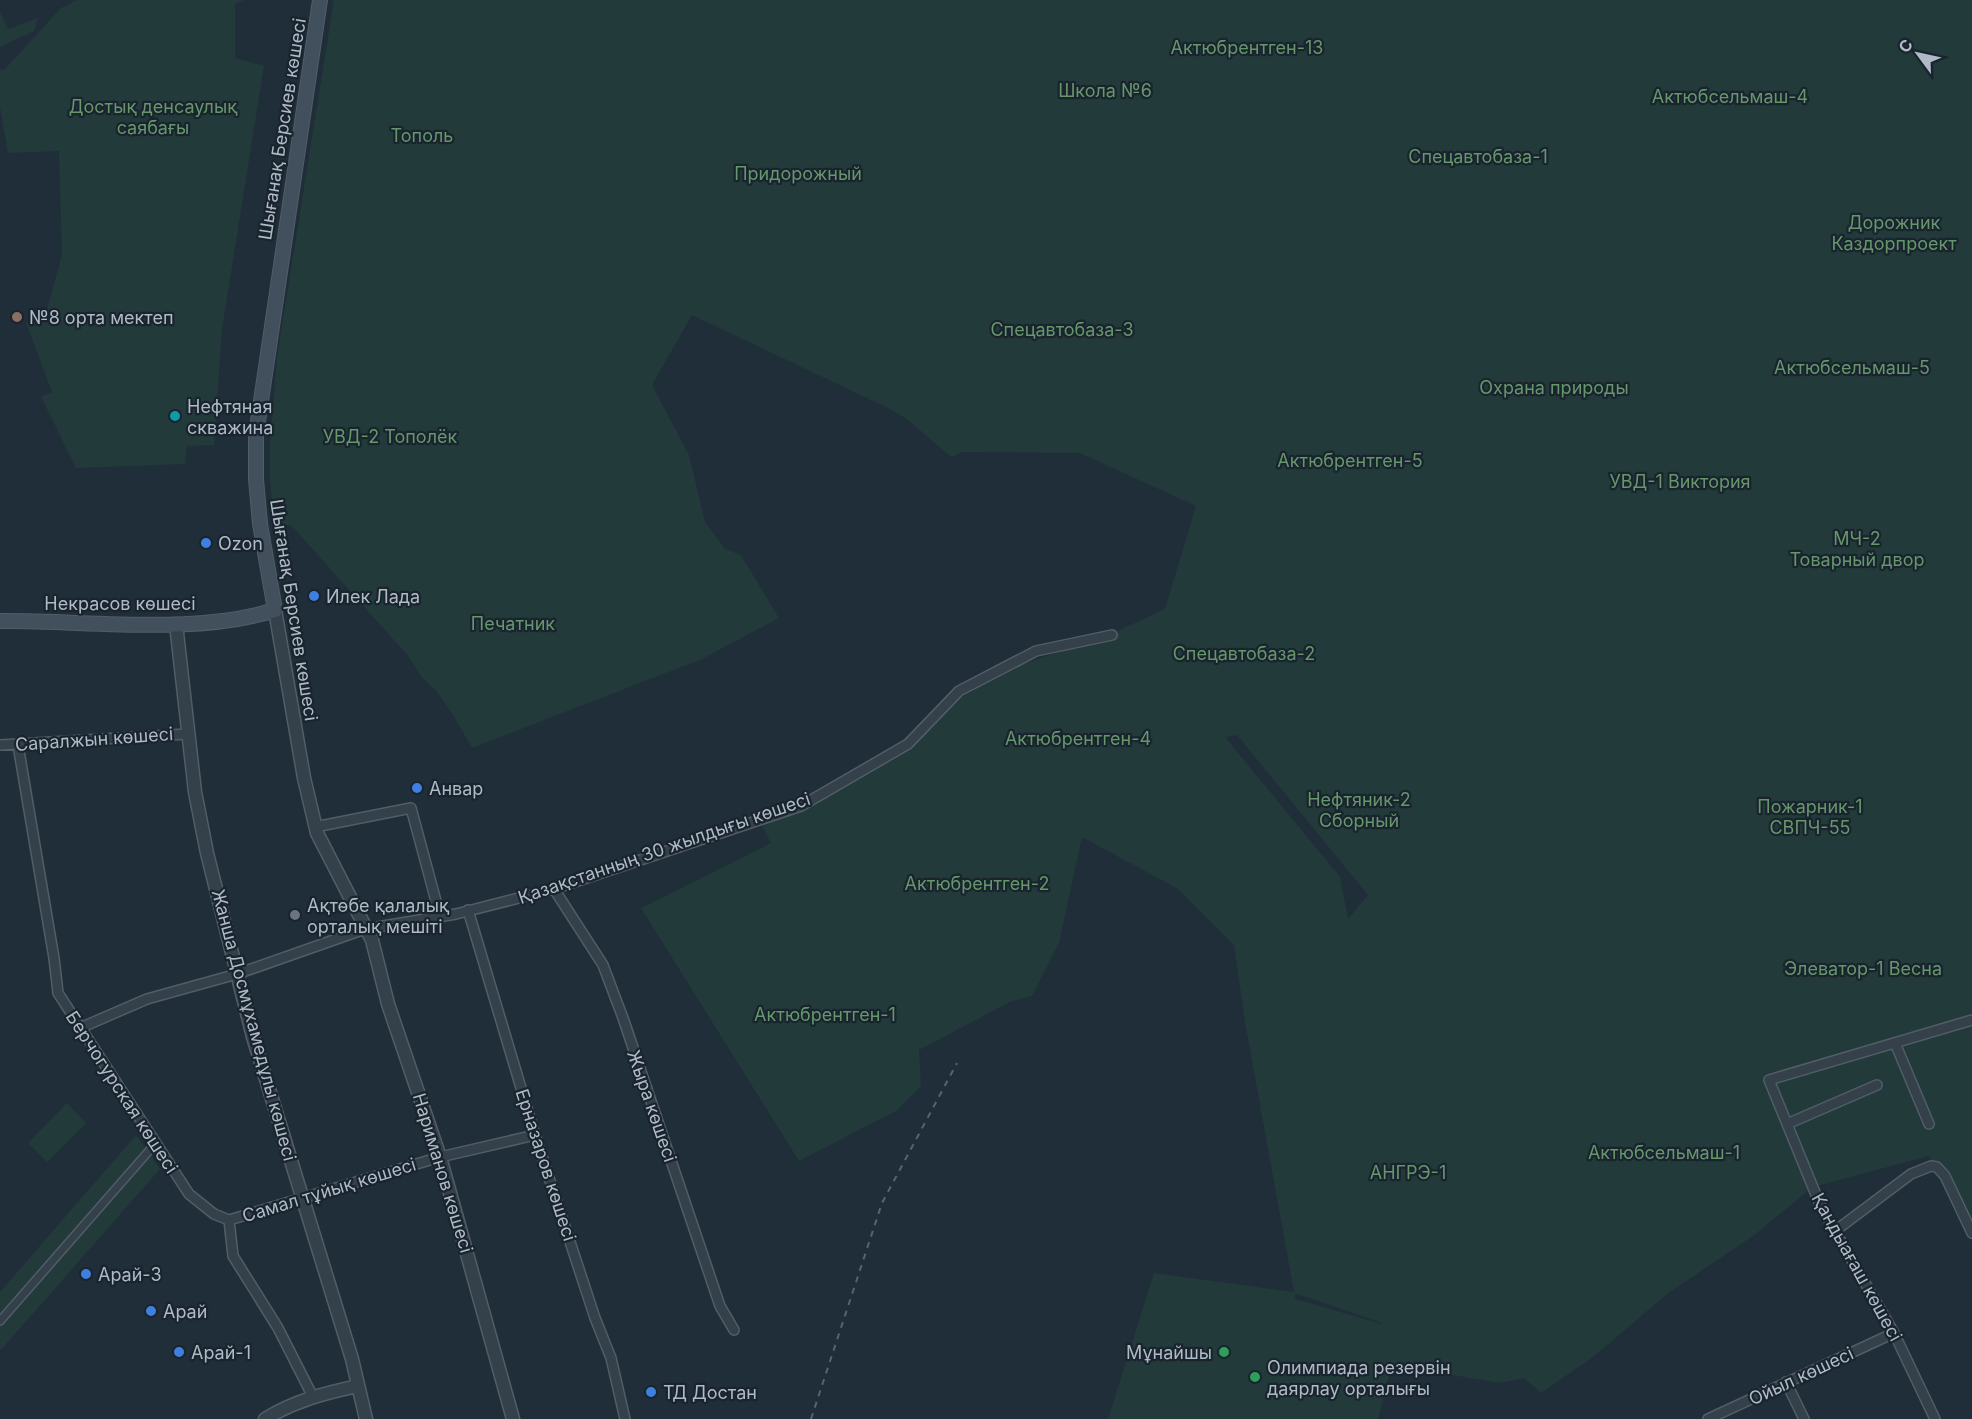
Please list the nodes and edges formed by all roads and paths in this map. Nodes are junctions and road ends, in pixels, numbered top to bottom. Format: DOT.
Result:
graph roads {
  1 [pos="320,0"];
  2 [pos="275,610"];
  3 [pos="0,621"];
  4 [pos="176,624"];
  5 [pos="1112,635"];
  6 [pos="188,734"];
  7 [pos="0,745"];
  8 [pos="18,745"];
  9 [pos="315,827"];
  10 [pos="554,889"];
  11 [pos="468,910"];
  12 [pos="440,916"];
  13 [pos="365,929"];
  14 [pos="237,974"];
  15 [pos="1972,1020"];
  16 [pos="80,1028"];
  17 [pos="1895,1043"];
  18 [pos="1876,1085"];
  19 [pos="1787,1124"];
  20 [pos="1929,1124"];
  21 [pos="535,1135"];
  22 [pos="155,1144"];
  23 [pos="440,1157"];
  24 [pos="302,1197"];
  25 [pos="229,1220"];
  26 [pos="1835,1231"];
  27 [pos="1972,1233"];
  28 [pos="0,1321"];
  29 [pos="734,1330"];
  30 [pos="1894,1333"];
  31 [pos="1786,1382"];
  32 [pos="358,1386"];
  33 [pos="314,1397"];
  34 [pos="265,1419"];
  35 [pos="366,1419"];
  36 [pos="513,1419"];
  37 [pos="625,1419"];
  38 [pos="1708,1419"];
  39 [pos="1804,1419"];
  40 [pos="1935,1419"];
  1 -- 2 [label="main road, Шығанақ Берсиев көшесі"];
  2 -- 4 [label="main road, Некрасов көшесі"];
  2 -- 9 [label="street, Шығанақ Берсиев көшесі"];
  3 -- 4 [label="main road, Некрасов көшесі"];
  4 -- 6 [label="street, Жанша Досмұхамедұлы көшесі"];
  5 -- 10 [label="street, Қазақстанның 30 жылдығы көшесі"];
  6 -- 8 [label="street, Саралжын көшесі"];
  6 -- 14 [label="street, Жанша Досмұхамедұлы көшесі"];
  7 -- 8 [label="street, Саралжын көшесі"];
  8 -- 16 [label="street, Берчогурская көшесі"];
  9 -- 12 [label="street"];
  9 -- 13 [label="street, Шығанақ Берсиев көшесі"];
  10 -- 11 [label="street, Қазақстанның 30 жылдығы көшесі"];
  10 -- 29 [label="street, Жыра көшесі"];
  11 -- 12 [label="street, Қазақстанның 30 жылдығы көшесі"];
  11 -- 21 [label="street, Ерназаров көшесі"];
  12 -- 13 [label="street, Қазақстанның 30 жылдығы көшесі"];
  13 -- 14 [label="street, Қазақстанның 30 жылдығы көшесі"];
  13 -- 23 [label="street, Нариманов көшесі"];
  14 -- 16 [label="street, Қазақстанның 30 жылдығы көшесі"];
  14 -- 24 [label="street, Жанша Досмұхамедұлы көшесі"];
  15 -- 17 [label="street"];
  16 -- 22 [label="street, Берчогурская көшесі"];
  17 -- 19 [label="street, Қандыағаш көшесі"];
  17 -- 20 [label="street"];
  18 -- 19 [label="street"];
  19 -- 26 [label="street, Қандыағаш көшесі"];
  21 -- 23 [label="street, Самал тұйық көшесі"];
  21 -- 37 [label="street, Ерназаров көшесі"];
  22 -- 25 [label="street, Берчогурская көшесі"];
  22 -- 28 [label="street"];
  23 -- 24 [label="street, Самал тұйық көшесі"];
  23 -- 36 [label="street, Нариманов көшесі"];
  24 -- 25 [label="street, Самал тұйық көшесі"];
  24 -- 32 [label="street, Жанша Досмұхамедұлы көшесі"];
  25 -- 33 [label="street"];
  26 -- 27 [label="street"];
  26 -- 30 [label="street, Қандыағаш көшесі"];
  30 -- 31 [label="street, Ойыл көшесі"];
  30 -- 40 [label="street, Қандыағаш көшесі"];
  31 -- 38 [label="street, Ойыл көшесі"];
  31 -- 39 [label="street"];
  32 -- 33 [label="street"];
  32 -- 35 [label="street, Жанша Досмұхамедұлы көшесі"];
  33 -- 34 [label="street"];
}
